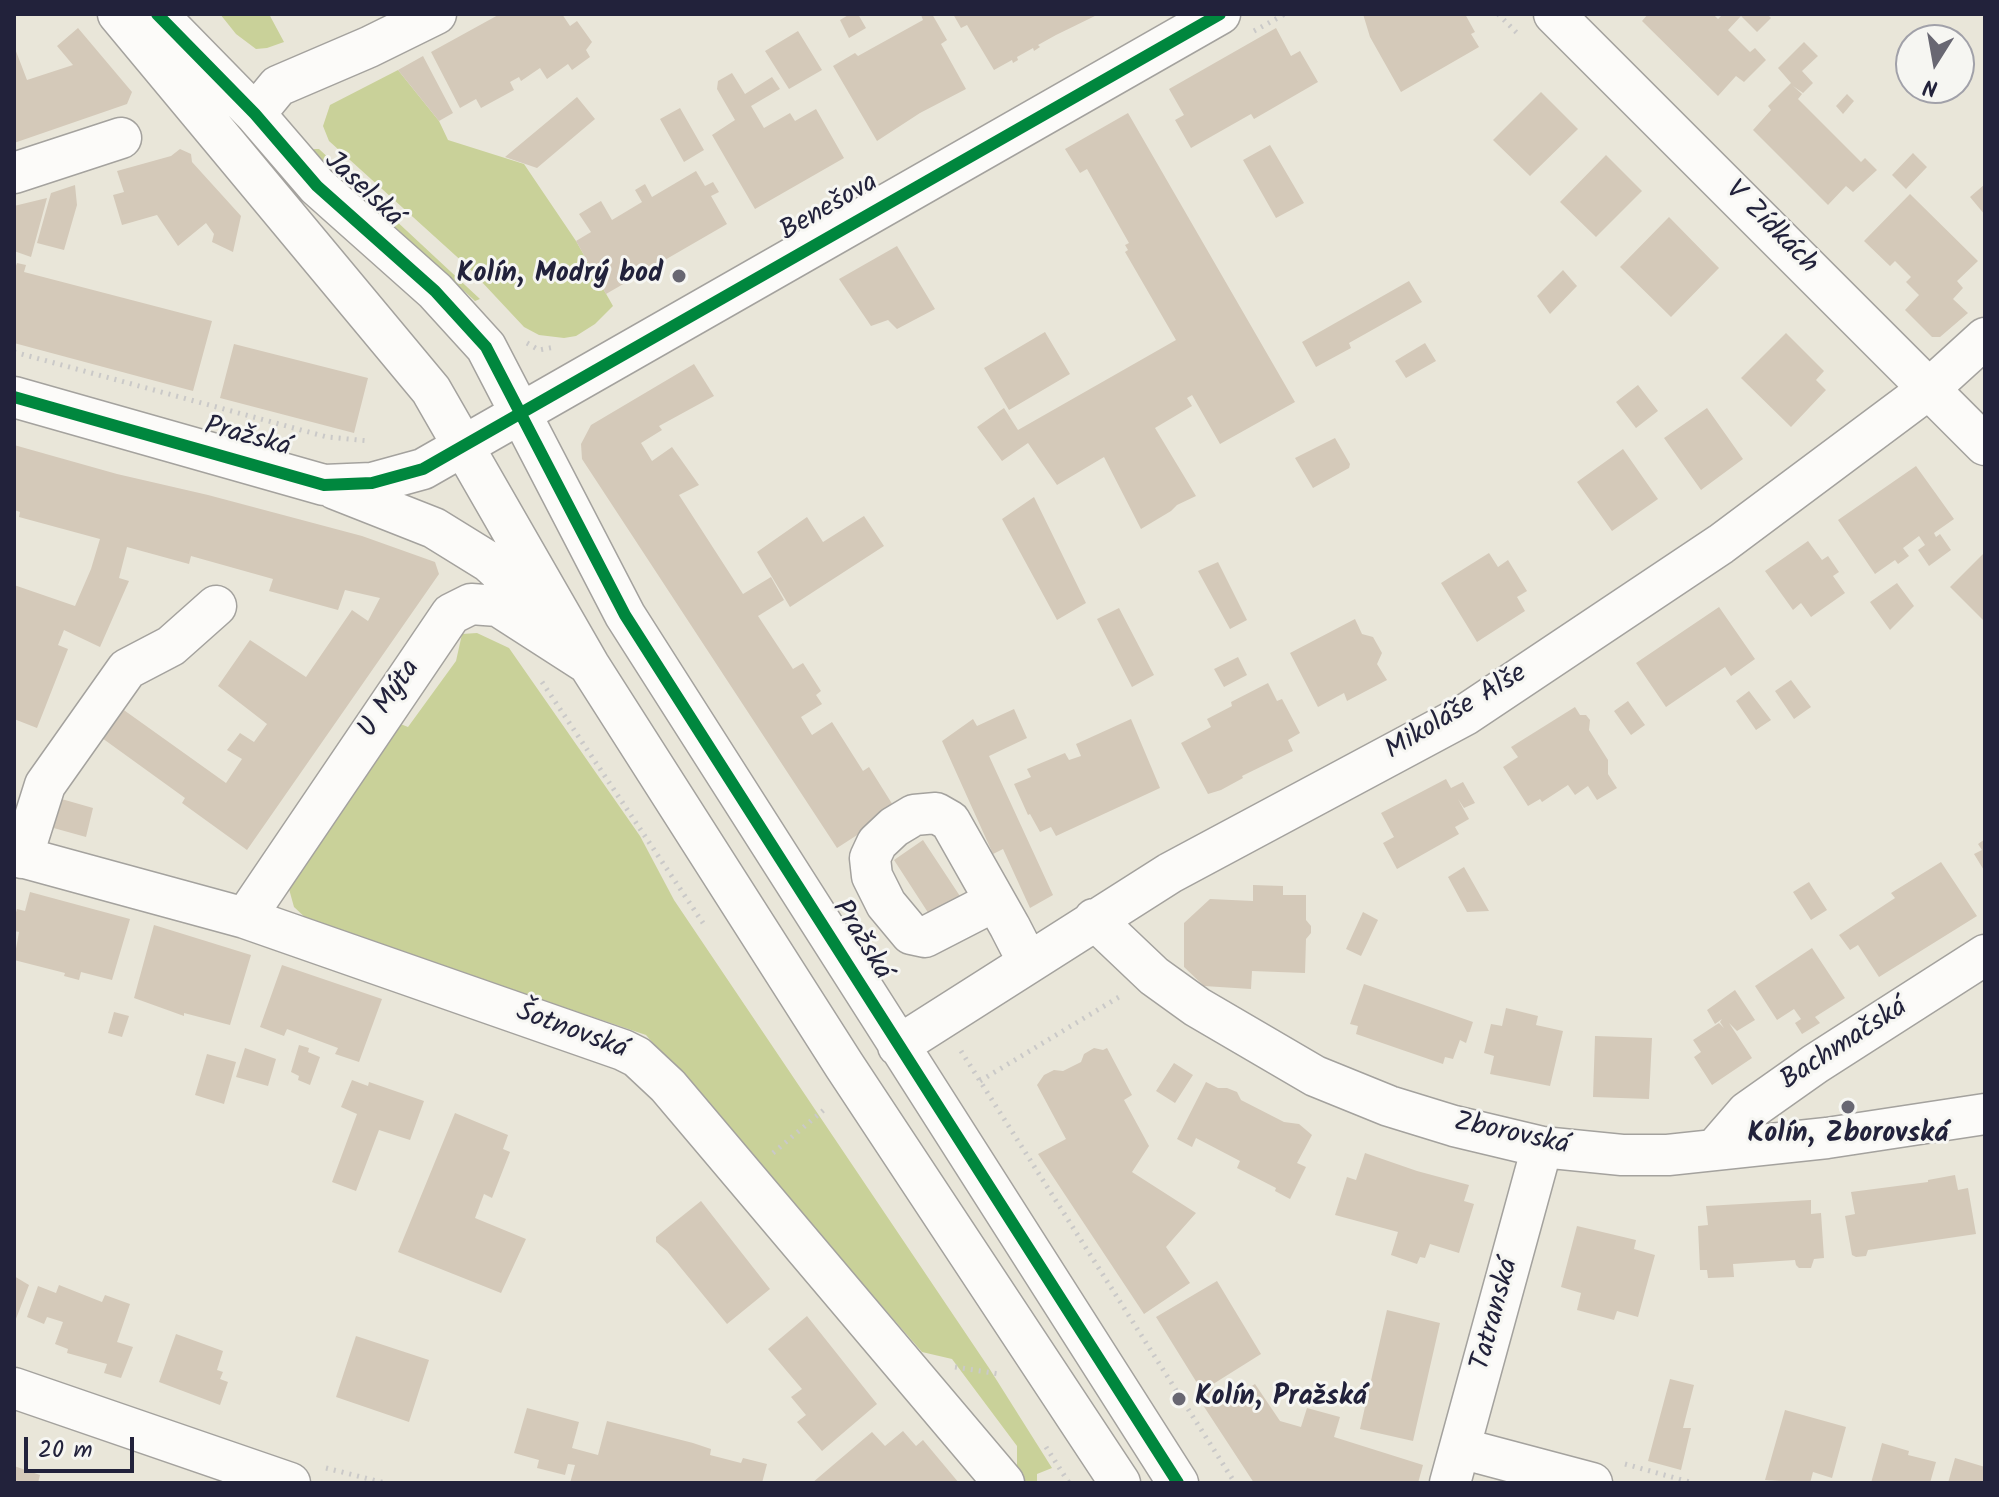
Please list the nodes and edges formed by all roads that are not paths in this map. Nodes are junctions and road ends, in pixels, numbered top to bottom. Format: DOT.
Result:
graph roads {
  1 [pos="118,14"];
  2 [pos="157,14"];
  3 [pos="436,14"];
  4 [pos="1220,14"];
  5 [pos="1554,14"];
  6 [pos="255,114"];
  7 [pos="121,138"];
  8 [pos="14,173"];
  9 [pos="1985,338"];
  10 [pos="1930,388"];
  11 [pos="14,397"];
  12 [pos="521,413"];
  13 [pos="464,445"];
  14 [pos="1985,445"];
  15 [pos="324,485"];
  16 [pos="216,606"];
  17 [pos="583,653"];
  18 [pos="18,857"];
  19 [pos="995,901"];
  20 [pos="245,918"];
  21 [pos="1094,919"];
  22 [pos="1985,955"];
  23 [pos="1028,962"];
  24 [pos="898,1046"];
  25 [pos="1985,1114"];
  26 [pos="1542,1147"];
  27 [pos="1715,1149"];
  28 [pos="14,1388"];
  29 [pos="1455,1466"];
  30 [pos="290,1483"];
  31 [pos="1004,1483"];
  32 [pos="1120,1483"];
  33 [pos="1178,1483"];
  34 [pos="1592,1483"];
  1 -- 13 [label="street"];
  2 -- 6 [label="street, Jaselská"];
  3 -- 6 [label="street"];
  4 -- 12 [label="street, Benešova"];
  5 -- 10 [label="street, V Zídkách"];
  6 -- 12 [label="street, Jaselská"];
  7 -- 8 [label="street"];
  9 -- 10 [label="street, Mikoláše Alše"];
  10 -- 14 [label="street, V Zídkách"];
  10 -- 21 [label="street, Mikoláše Alše"];
  11 -- 15 [label="street, Pražská"];
  12 -- 13 [label="street, Benešova"];
  12 -- 24 [label="street, Pražská"];
  13 -- 15 [label="street, Pražská"];
  13 -- 17 [label="street"];
  15 -- 17 [label="street"];
  16 -- 18 [label="street"];
  17 -- 20 [label="street, U Mýta"];
  17 -- 32 [label="street"];
  18 -- 20 [label="street, Šotnovská"];
  19 -- 23 [label="street"];
  20 -- 31 [label="street, Šotnovská"];
  21 -- 23 [label="street, Mikoláše Alše"];
  21 -- 26 [label="street, Zborovská"];
  22 -- 27 [label="street, Bachmačská"];
  23 -- 24 [label="street, Mikoláše Alše"];
  24 -- 33 [label="street, Pražská"];
  25 -- 27 [label="street, Zborovská"];
  26 -- 27 [label="street, Zborovská"];
  26 -- 29 [label="street, Tatranská"];
  28 -- 30 [label="street"];
  29 -- 34 [label="street"];
}
